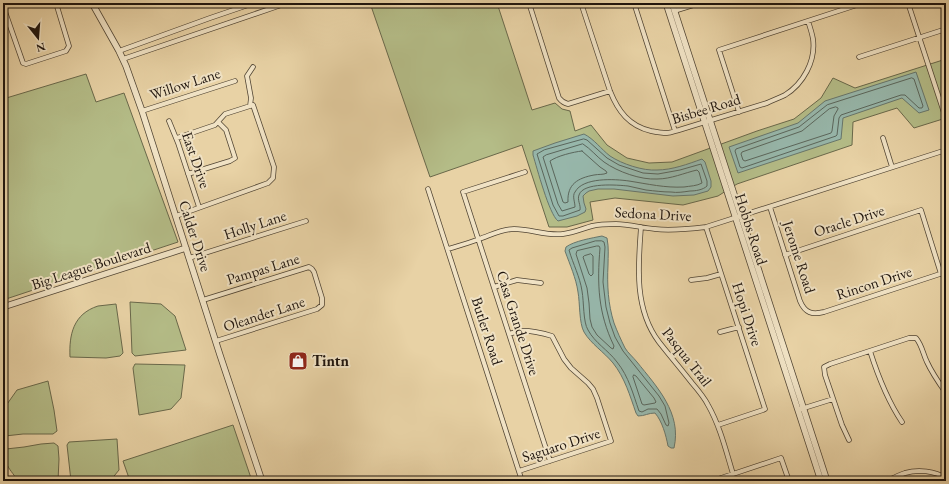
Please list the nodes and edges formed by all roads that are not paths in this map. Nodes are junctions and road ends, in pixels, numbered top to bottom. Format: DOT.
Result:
graph roads {
  1 [pos="56,3"];
  2 [pos="92,3"];
  3 [pos="254,3"];
  4 [pos="287,3"];
  5 [pos="529,3"];
  6 [pos="581,3"];
  7 [pos="634,3"];
  8 [pos="666,3"];
  9 [pos="672,3"];
  10 [pos="700,3"];
  11 [pos="863,3"];
  12 [pos="908,3"];
  13 [pos="3,6"];
  14 [pos="672,12"];
  15 [pos="5,19"];
  16 [pos="808,21"];
  17 [pos="946,29"];
  18 [pos="919,37"];
  19 [pos="119,51"];
  20 [pos="859,57"];
  21 [pos="123,59"];
  22 [pos="253,67"];
  23 [pos="235,80"];
  24 [pos="610,91"];
  25 [pos="250,106"];
  26 [pos="142,111"];
  27 [pos="739,112"];
  28 [pos="946,119"];
  29 [pos="169,121"];
  30 [pos="218,122"];
  31 [pos="707,122"];
  32 [pos="675,131"];
  33 [pos="883,138"];
  34 [pos="178,143"];
  35 [pos="946,150"];
  36 [pos="892,167"];
  37 [pos="525,172"];
  38 [pos="188,174"];
  39 [pos="428,189"];
  40 [pos="770,207"];
  41 [pos="199,208"];
  42 [pos="176,216"];
  43 [pos="738,217"];
  44 [pos="306,221"];
  45 [pos="641,227"];
  46 [pos="706,227"];
  47 [pos="478,239"];
  48 [pos="186,248"];
  49 [pos="448,250"];
  50 [pos="785,254"];
  51 [pos="189,258"];
  52 [pos="944,273"];
  53 [pos="721,274"];
  54 [pos="691,280"];
  55 [pos="541,283"];
  56 [pos="494,286"];
  57 [pos="203,300"];
  58 [pos="3,307"];
  59 [pos="318,308"];
  60 [pos="809,312"];
  61 [pos="739,327"];
  62 [pos="720,332"];
  63 [pos="509,334"];
  64 [pos="216,341"];
  65 [pos="870,350"];
  66 [pos="946,393"];
  67 [pos="833,399"];
  68 [pos="800,410"];
  69 [pos="902,422"];
  70 [pos="718,425"];
  71 [pos="849,440"];
  72 [pos="550,461"];
  73 [pos="817,461"];
  74 [pos="519,471"];
  75 [pos="733,474"];
  76 [pos="946,478"];
  77 [pos="262,481"];
  78 [pos="522,481"];
  79 [pos="712,481"];
  80 [pos="789,481"];
  81 [pos="821,481"];
  82 [pos="827,481"];
  83 [pos="887,481"];
  1 -- 15 [label="street"];
  2 -- 19 [label="street, Calder Drive"];
  3 -- 19 [label="street"];
  4 -- 21 [label="street"];
  5 -- 24 [label="street"];
  6 -- 24 [label="street, Bisbee Road"];
  7 -- 32 [label="street"];
  8 -- 14 [label="street, Hobbs Road"];
  9 -- 14 [label="street, Hobbs Road"];
  10 -- 14 [label="street"];
  11 -- 16 [label="street"];
  12 -- 18 [label="street"];
  13 -- 15 [label="street"];
  14 -- 31 [label="street, Hobbs Road"];
  16 -- 27 [label="street, Bisbee Road"];
  16 -- 27 [label="street"];
  17 -- 18 [label="street"];
  18 -- 20 [label="street"];
  18 -- 28 [label="street"];
  19 -- 21 [label="street, Calder Drive"];
  21 -- 26 [label="street, Calder Drive"];
  22 -- 25 [label="street"];
  23 -- 26 [label="street, Willow Lane"];
  24 -- 32 [label="street, Bisbee Road"];
  25 -- 30 [label="street"];
  25 -- 41 [label="street"];
  26 -- 42 [label="street, Calder Drive"];
  27 -- 31 [label="street, Bisbee Road"];
  29 -- 34 [label="street, East Drive"];
  30 -- 34 [label="street"];
  30 -- 38 [label="street"];
  31 -- 32 [label="street, Bisbee Road"];
  31 -- 43 [label="street, Hobbs Road"];
  33 -- 36 [label="street"];
  34 -- 38 [label="street, East Drive"];
  35 -- 36 [label="street, Sedona Drive"];
  36 -- 40 [label="street, Sedona Drive"];
  37 -- 47 [label="street, Casa Grande Drive"];
  38 -- 41 [label="street, East Drive"];
  39 -- 49 [label="street, Butler Road"];
  40 -- 43 [label="street, Sedona Drive"];
  40 -- 50 [label="street, Jerome Road"];
  41 -- 42 [label="street"];
  42 -- 48 [label="street, Calder Drive"];
  43 -- 46 [label="street, Sedona Drive"];
  43 -- 68 [label="street, Hobbs Road"];
  44 -- 51 [label="street, Holly Lane"];
  45 -- 46 [label="street, Sedona Drive"];
  45 -- 47 [label="street, Sedona Drive"];
  45 -- 70 [label="street, Pasqua Trail"];
  46 -- 53 [label="street, Hopi Drive"];
  47 -- 49 [label="street, Sedona Drive"];
  47 -- 56 [label="street, Casa Grande Drive"];
  48 -- 51 [label="street, Calder Drive"];
  48 -- 58 [label="street, Big League Boulevard"];
  49 -- 74 [label="street, Butler Road"];
  50 -- 52 [label="street, Oracle Drive"];
  50 -- 60 [label="street, Jerome Road"];
  51 -- 57 [label="street, Calder Drive"];
  52 -- 60 [label="street, Rincon Drive"];
  53 -- 54 [label="street"];
  53 -- 61 [label="street, Hopi Drive"];
  55 -- 56 [label="street"];
  56 -- 63 [label="street, Casa Grande Drive"];
  57 -- 59 [label="street, Pampas Lane"];
  57 -- 64 [label="street, Calder Drive"];
  59 -- 64 [label="street, Oleander Lane"];
  61 -- 62 [label="street"];
  61 -- 70 [label="street, Hopi Drive"];
  63 -- 72 [label="street, Casa Grande Drive"];
  63 -- 72 [label="street, Saguaro Drive"];
  64 -- 77 [label="street, Calder Drive"];
  65 -- 66 [label="street"];
  65 -- 67 [label="street"];
  65 -- 69 [label="street"];
  67 -- 68 [label="street"];
  67 -- 71 [label="street"];
  68 -- 73 [label="street, Hobbs Road"];
  70 -- 75 [label="street, Pasqua Trail"];
  72 -- 74 [label="street, Saguaro Drive"];
  73 -- 81 [label="street, Hobbs Road"];
  73 -- 82 [label="street, Hobbs Road"];
  74 -- 78 [label="street, Butler Road"];
  75 -- 79 [label="street"];
  75 -- 80 [label="street"];
  76 -- 83 [label="street"];
}
